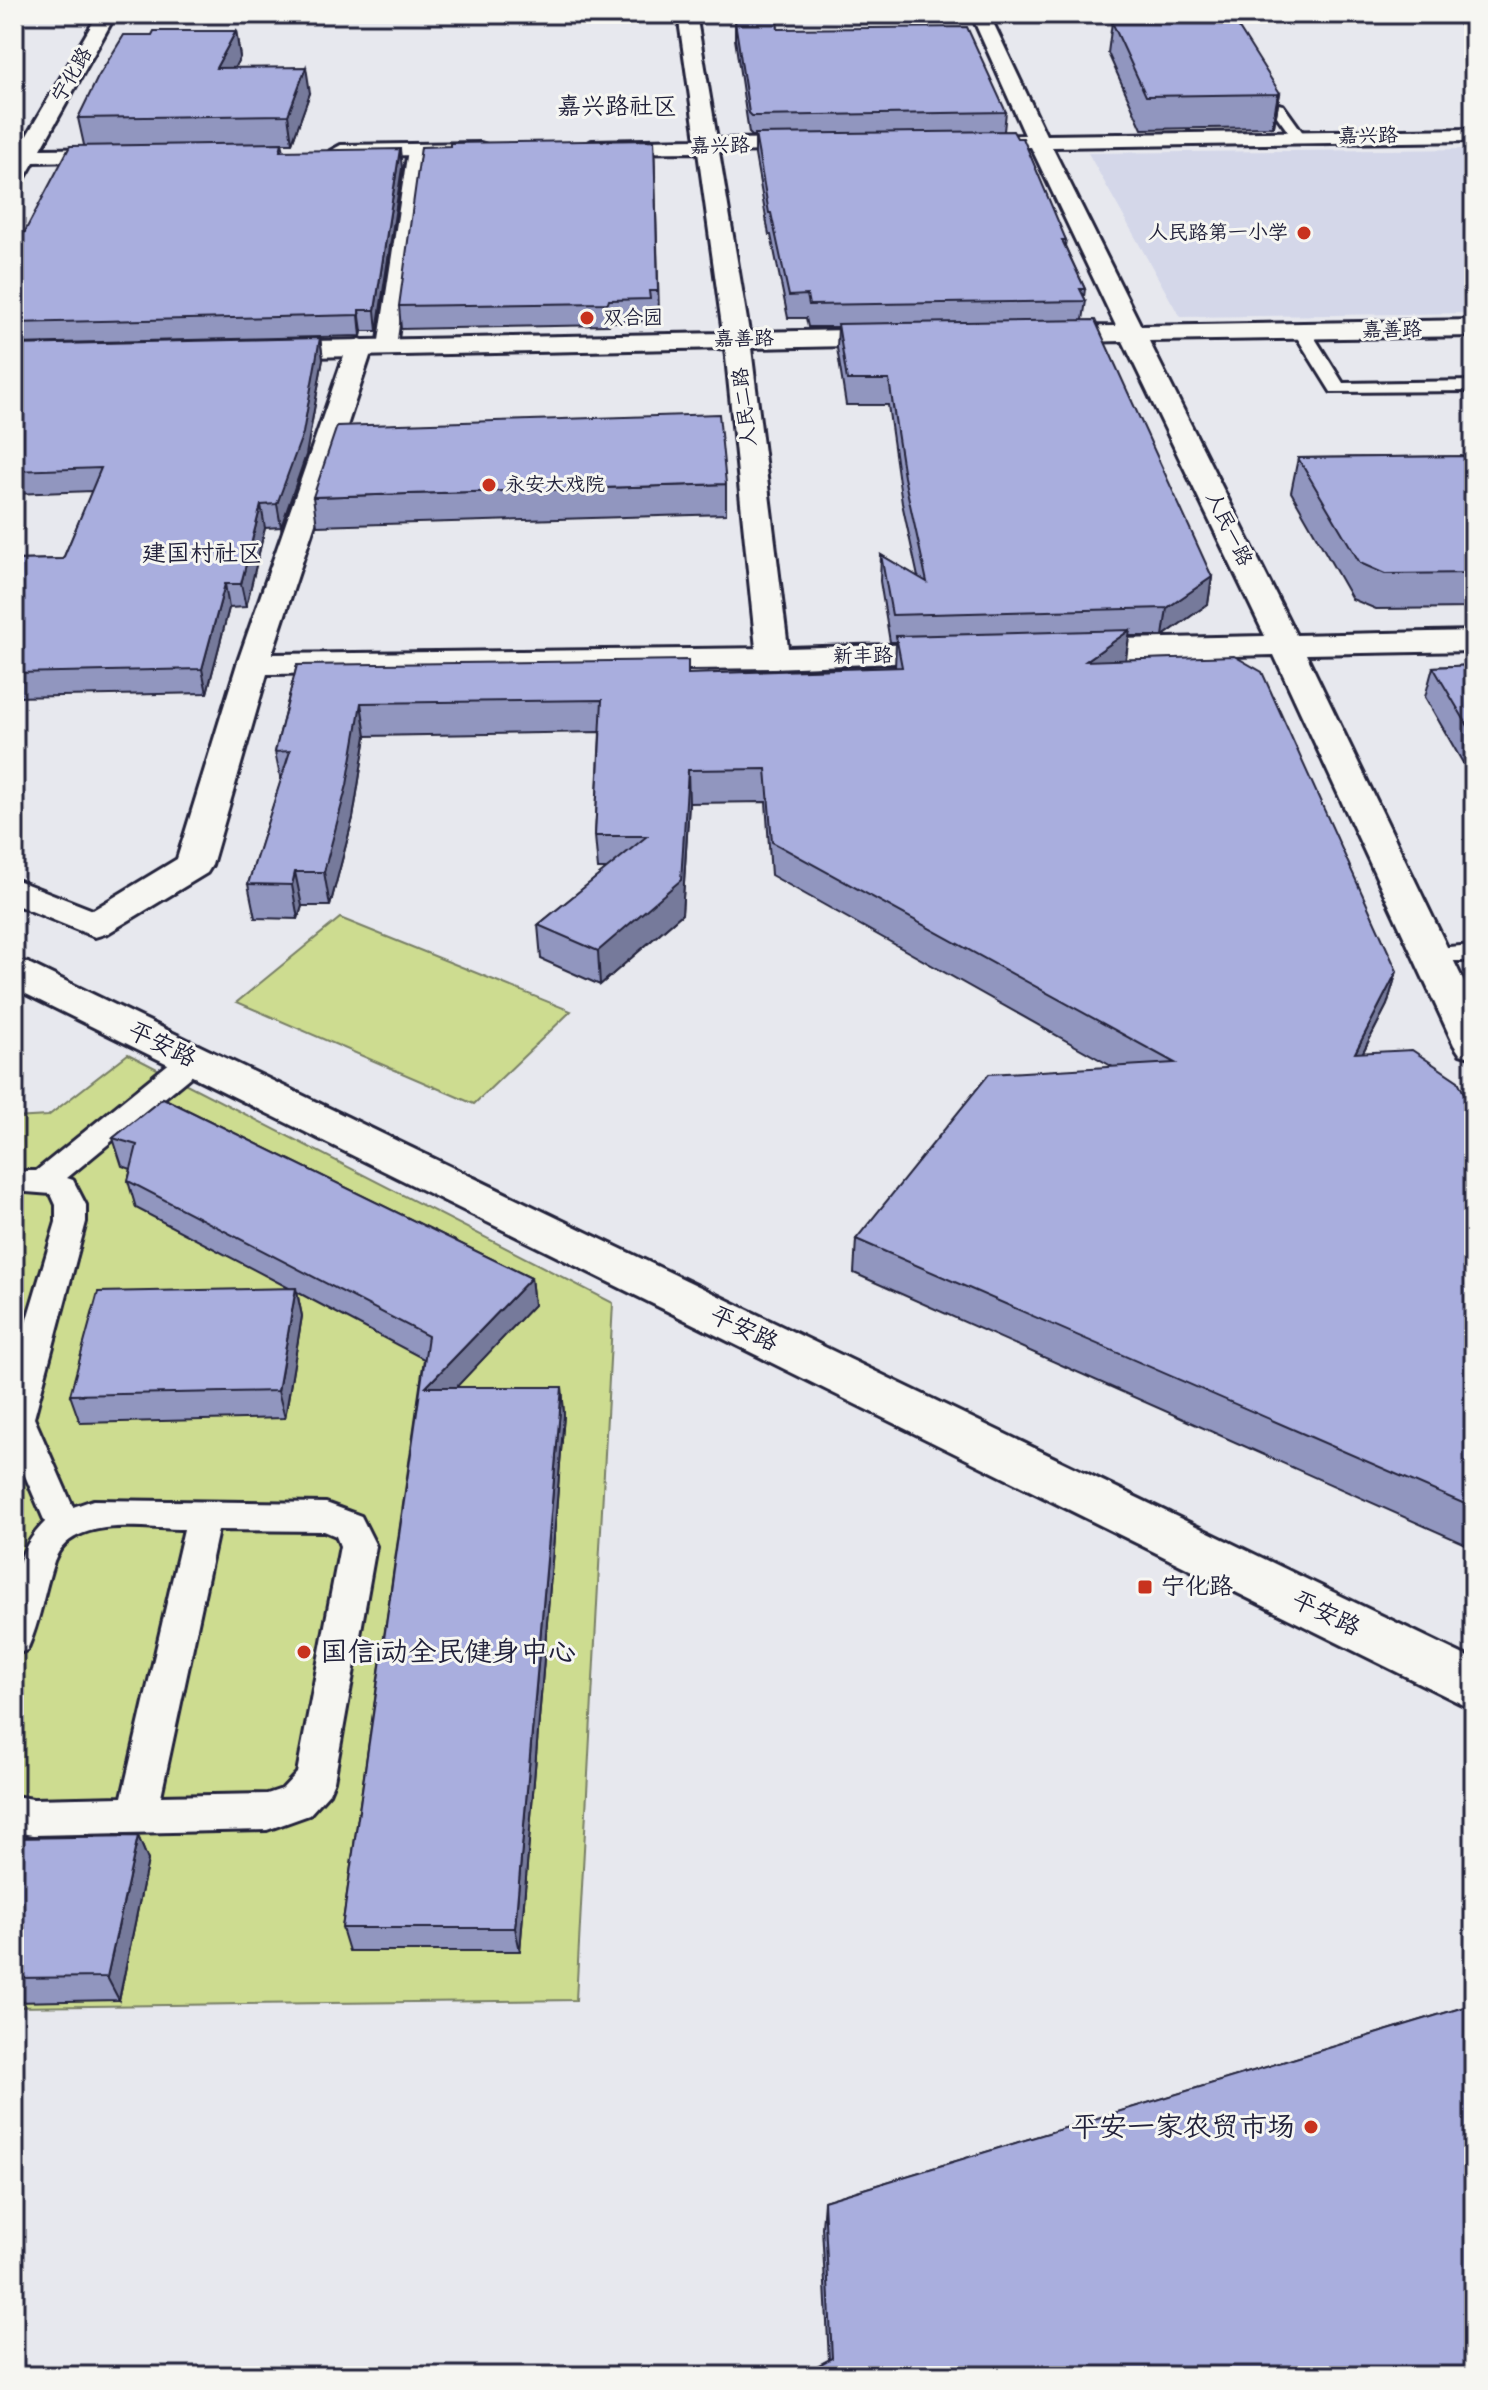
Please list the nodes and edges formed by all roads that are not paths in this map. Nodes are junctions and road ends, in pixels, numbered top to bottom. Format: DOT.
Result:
graph roads {
  1 [pos="107,14"];
  2 [pos="687,14"];
  3 [pos="980,14"];
  4 [pos="1463,14"];
  5 [pos="1474,27"];
  6 [pos="1278,108"];
  7 [pos="1474,135"];
  8 [pos="1299,137"];
  9 [pos="1038,141"];
  10 [pos="943,142"];
  11 [pos="832,144"];
  12 [pos="706,146"];
  13 [pos="568,148"];
  14 [pos="507,149"];
  15 [pos="415,150"];
  16 [pos="322,151"];
  17 [pos="150,154"];
  18 [pos="20,156"];
  19 [pos="14,178"];
  20 [pos="1474,328"];
  21 [pos="1302,331"];
  22 [pos="1136,334"];
  23 [pos="928,336"];
  24 [pos="1008,336"];
  25 [pos="737,339"];
  26 [pos="373,347"];
  27 [pos="234,350"];
  28 [pos="1474,386"];
  29 [pos="1474,641"];
  30 [pos="1285,645"];
  31 [pos="1045,651"];
  32 [pos="981,653"];
  33 [pos="773,658"];
  34 [pos="253,664"];
  35 [pos="14,890"];
  36 [pos="1474,953"];
  37 [pos="1432,955"];
  38 [pos="14,972"];
  39 [pos="1474,1045"];
  40 [pos="192,1060"];
  41 [pos="29,1181"];
  42 [pos="204,1516"];
  43 [pos="64,1526"];
  44 [pos="14,1639"];
  45 [pos="1474,1686"];
  46 [pos="14,1814"];
  47 [pos="137,1815"];
  1 -- 18 [label="street, 宁化路"];
  2 -- 12 [label="street, 人民二路"];
  3 -- 9 [label="street, 人民一路"];
  4 -- 5 [label="street"];
  6 -- 8 [label="lane"];
  7 -- 8 [label="street, 嘉兴路"];
  8 -- 9 [label="street, 嘉兴路"];
  9 -- 10 [label="street, 嘉兴路"];
  9 -- 22 [label="street, 人民一路"];
  11 -- 12 [label="street, 嘉兴路"];
  12 -- 13 [label="street, 嘉兴路"];
  12 -- 25 [label="street, 人民二路"];
  14 -- 15 [label="street"];
  15 -- 16 [label="street"];
  15 -- 26 [label="lane"];
  17 -- 18 [label="street"];
  18 -- 19 [label="street, 宁化路"];
  20 -- 21 [label="street, 嘉善路"];
  21 -- 22 [label="street, 嘉善路"];
  21 -- 28 [label="lane"];
  22 -- 24 [label="street, 嘉善路"];
  22 -- 30 [label="street, 人民一路"];
  23 -- 25 [label="street, 嘉善路"];
  25 -- 26 [label="street, 嘉善路"];
  25 -- 33 [label="street, 人民二路"];
  26 -- 27 [label="street, 嘉善路"];
  26 -- 34 [label="street"];
  29 -- 30 [label="street"];
  30 -- 31 [label="street"];
  30 -- 37 [label="street, 人民一路"];
  32 -- 33 [label="street, 新丰路"];
  33 -- 34 [label="street, 新丰路"];
  34 -- 35 [label="street"];
  36 -- 37 [label="lane"];
  37 -- 39 [label="street, 人民一路"];
  38 -- 40 [label="street, 平安路"];
  40 -- 41 [label="lane"];
  40 -- 45 [label="street, 平安路"];
  41 -- 43 [label="lane"];
  42 -- 43 [label="lane"];
  42 -- 47 [label="lane"];
  42 -- 47 [label="lane"];
  43 -- 44 [label="lane"];
  46 -- 47 [label="lane"];
}
